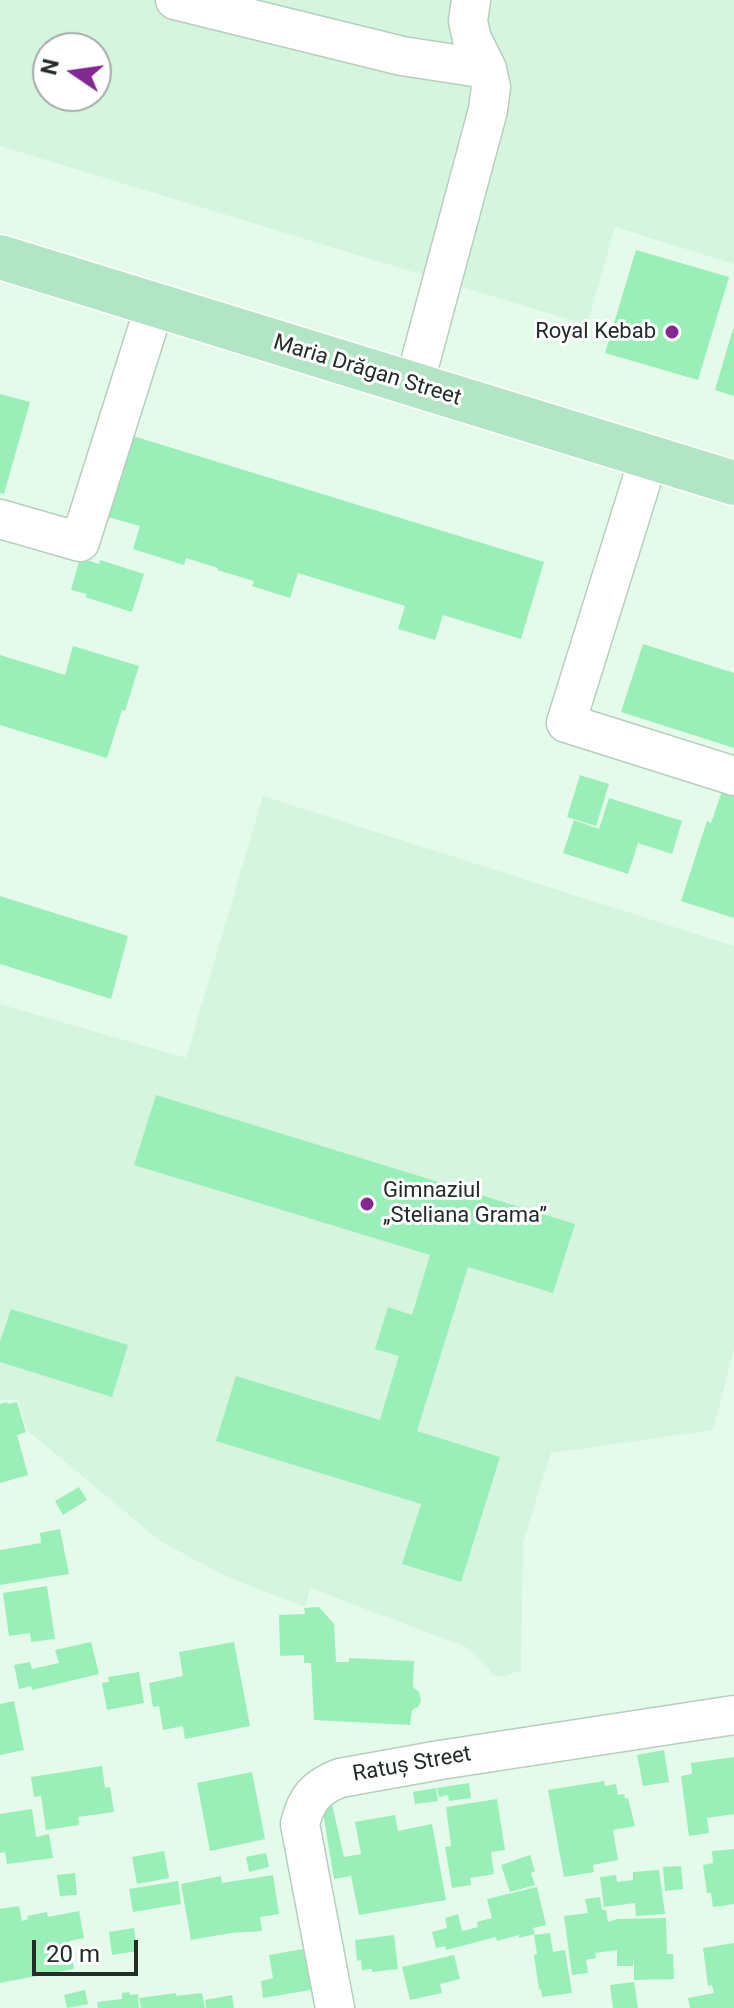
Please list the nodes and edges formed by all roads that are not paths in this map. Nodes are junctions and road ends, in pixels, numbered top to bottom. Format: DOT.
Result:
graph roads {
  1 [pos="175,0"];
  2 [pos="471,0"];
  3 [pos="487,69"];
  4 [pos="0,257"];
  5 [pos="155,305"];
  6 [pos="414,385"];
  7 [pos="649,457"];
  8 [pos="734,483"];
  9 [pos="0,519"];
  10 [pos="734,776"];
  11 [pos="734,1715"];
  12 [pos="335,2008"];
  1 -- 3 [label="street"];
  2 -- 3 [label="street"];
  3 -- 6 [label="street"];
  4 -- 5 [label="main road, Maria Drăgan Street"];
  5 -- 6 [label="main road, Maria Drăgan Street"];
  5 -- 9 [label="street"];
  6 -- 7 [label="main road, Maria Drăgan Street"];
  7 -- 8 [label="main road, Maria Drăgan Street"];
  7 -- 10 [label="street"];
  11 -- 12 [label="street, Ratuș Street"];
}
